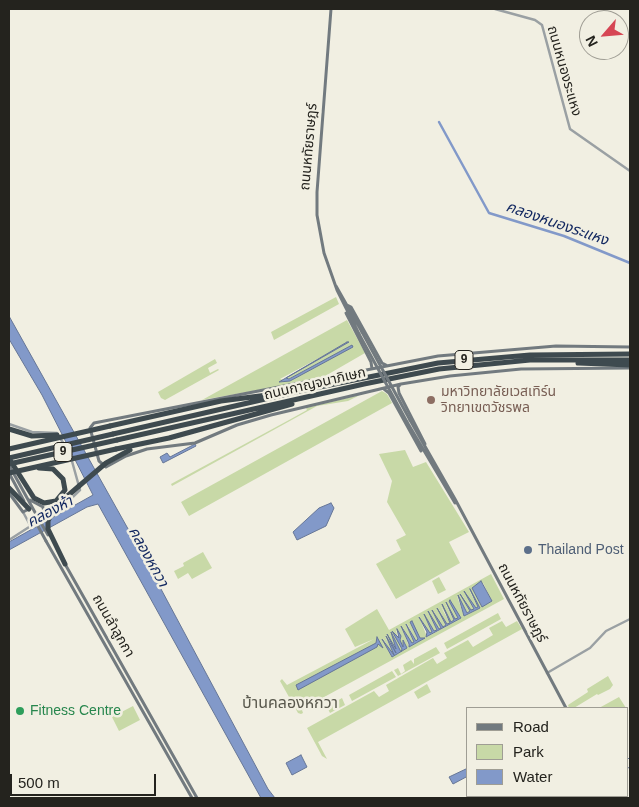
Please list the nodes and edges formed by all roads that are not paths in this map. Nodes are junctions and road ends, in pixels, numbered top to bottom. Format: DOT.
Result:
graph roads {
  1 [pos="331,9"];
  2 [pos="494,9"];
  3 [pos="630,171"];
  4 [pos="346,305"];
  5 [pos="630,347"];
  6 [pos="630,354"];
  7 [pos="378,355"];
  8 [pos="370,359"];
  9 [pos="557,360"];
  10 [pos="630,360"];
  11 [pos="387,366"];
  12 [pos="630,366"];
  13 [pos="372,369"];
  14 [pos="401,384"];
  15 [pos="382,388"];
  16 [pos="300,391"];
  17 [pos="309,398"];
  18 [pos="9,424"];
  19 [pos="91,427"];
  20 [pos="9,429"];
  21 [pos="152,442"];
  22 [pos="9,449"];
  23 [pos="9,458"];
  24 [pos="431,461"];
  25 [pos="9,465"];
  26 [pos="23,470"];
  27 [pos="9,474"];
  28 [pos="9,488"];
  29 [pos="9,493"];
  30 [pos="25,494"];
  31 [pos="66,498"];
  32 [pos="26,510"];
  33 [pos="35,516"];
  34 [pos="45,517"];
  35 [pos="30,525"];
  36 [pos="9,540"];
  37 [pos="65,564"];
  38 [pos="630,619"];
  39 [pos="547,673"];
  40 [pos="565,707"];
  41 [pos="192,798"];
  42 [pos="197,798"];
  1 -- 4 [label="main road, ถนนหทัยราษฎร์"];
  2 -- 3 [label="street, ถนนหนองระแหง"];
  4 -- 7 [label="main road"];
  4 -- 8 [label="main road"];
  4 -- 24 [label="main road, ถนนหทัยราษฎร์, bridge"];
  5 -- 11 [label="main road"];
  6 -- 16 [label="highway, ถนนกาญจนาภิเษก / 9"];
  7 -- 8 [label="main road"];
  7 -- 11 [label="main road"];
  8 -- 13 [label="main road"];
  9 -- 10 [label="highway, ถนนกาญจนาภิเษก / 9"];
  9 -- 12 [label="highway"];
  9 -- 17 [label="highway, ถนนกาญจนาภิเษก / 9"];
  11 -- 13 [label="main road"];
  12 -- 14 [label="main road"];
  13 -- 19 [label="main road"];
  14 -- 15 [label="main road"];
  14 -- 24 [label="main road"];
  15 -- 19 [label="main road"];
  15 -- 24 [label="main road"];
  16 -- 19 [label="highway, bridge"];
  16 -- 23 [label="highway, ถนนกาญจนาภิเษก / 9, bridge"];
  17 -- 21 [label="highway"];
  17 -- 25 [label="highway, ถนนกาญจนาภิเษก / 9, bridge"];
  18 -- 34 [label="street"];
  19 -- 20 [label="highway, bridge"];
  19 -- 22 [label="highway, bridge"];
  21 -- 26 [label="highway, bridge"];
  21 -- 31 [label="highway, bridge"];
  23 -- 26 [label="highway, bridge"];
  24 -- 39 [label="main road, ถนนหทัยราษฎร์"];
  25 -- 30 [label="main road, ถนนลำลูกกา"];
  26 -- 27 [label="highway, bridge"];
  27 -- 32 [label="main road, ถนนลำลูกกา"];
  28 -- 32 [label="highway"];
  29 -- 32 [label="main road"];
  30 -- 33 [label="main road, ถนนลำลูกกา"];
  30 -- 34 [label="main road"];
  31 -- 34 [label="highway"];
  31 -- 37 [label="highway, bridge"];
  32 -- 33 [label="main road, ถนนลำลูกกา"];
  32 -- 35 [label="street"];
  33 -- 34 [label="main road"];
  33 -- 37 [label="main road, ถนนลำลูกกา, bridge"];
  33 -- 41 [label="main road, ถนนลำลูกกา, bridge"];
  34 -- 35 [label="street"];
  35 -- 36 [label="street"];
  37 -- 42 [label="main road, ถนนลำลูกกา"];
  38 -- 39 [label="street"];
  39 -- 40 [label="main road, ถนนหทัยราษฎร์"];
}
